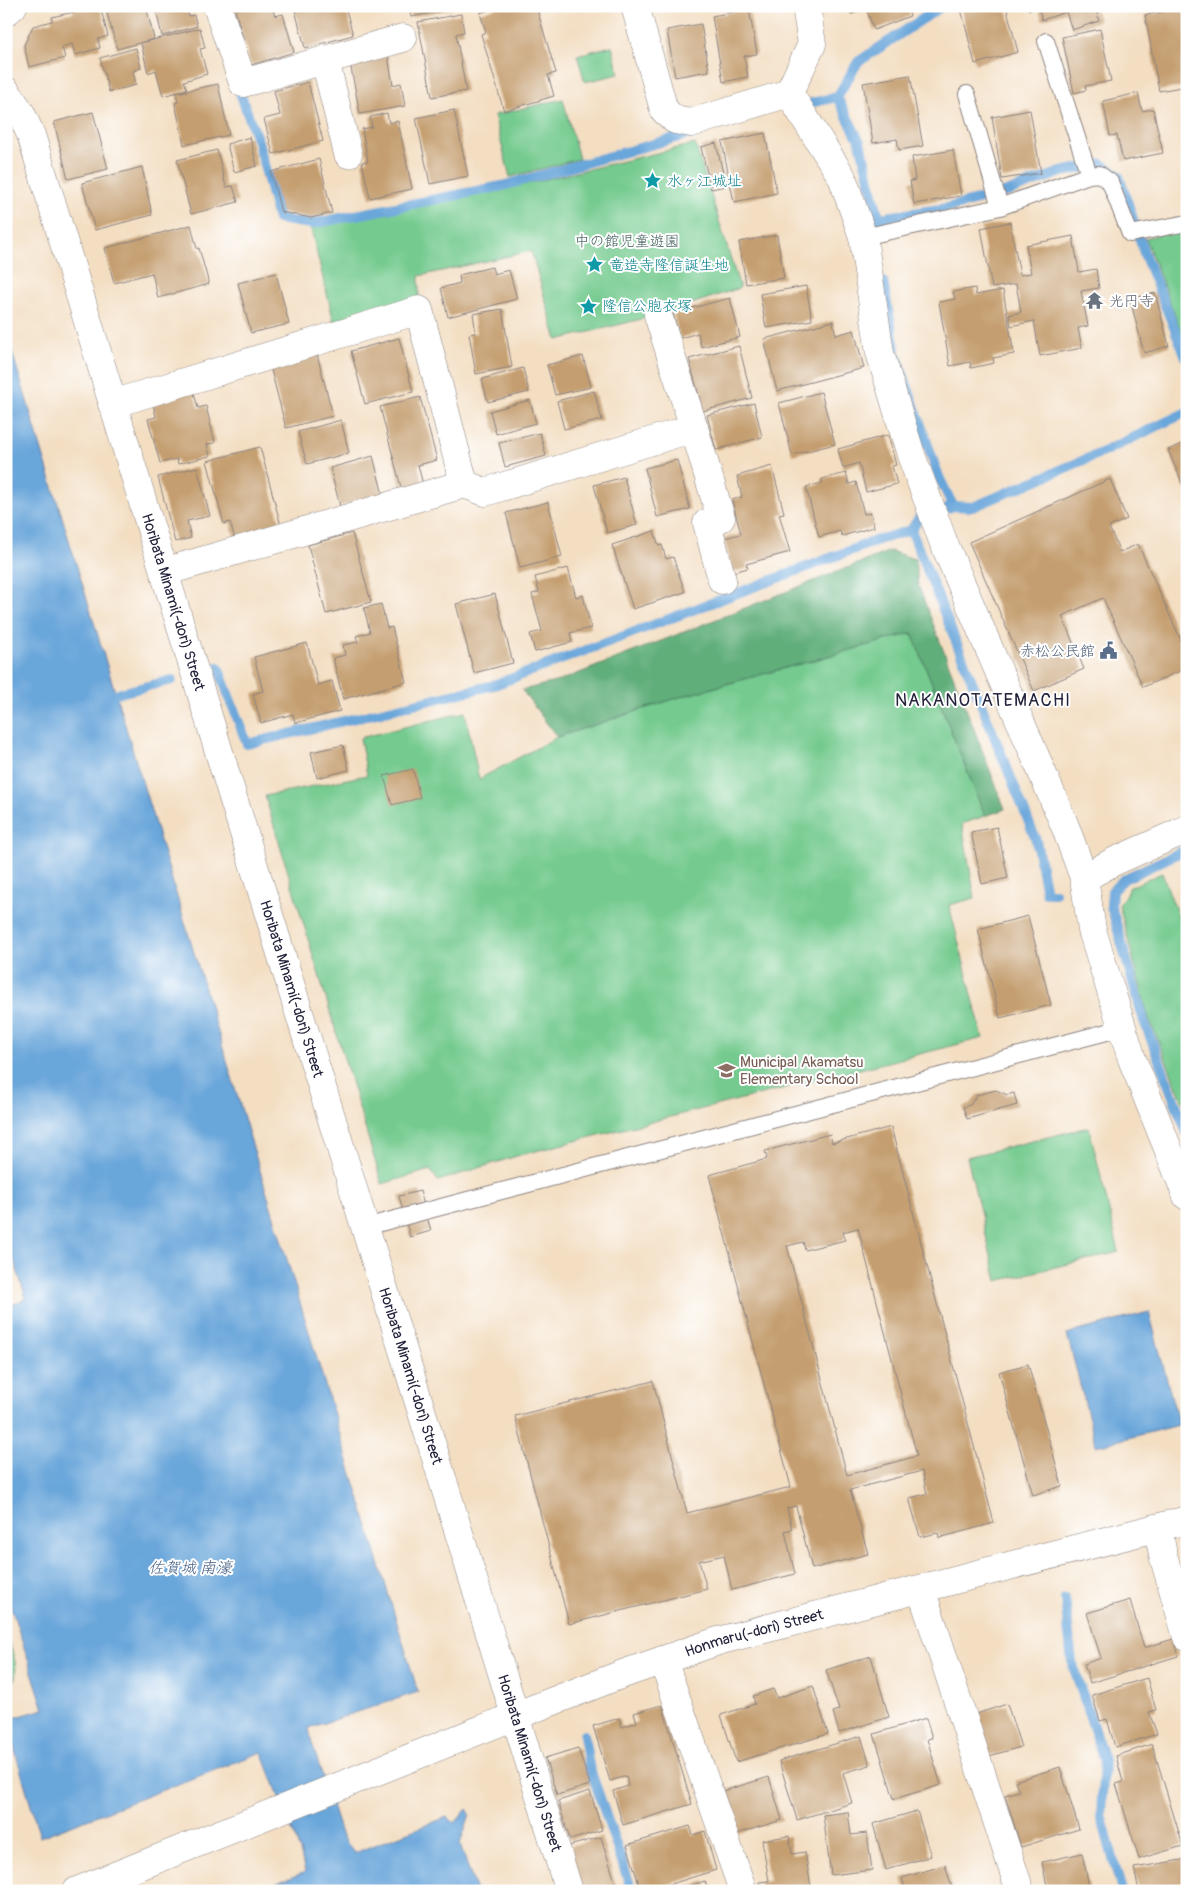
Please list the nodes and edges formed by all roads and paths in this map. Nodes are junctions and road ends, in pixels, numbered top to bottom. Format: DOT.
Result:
graph roads {
  1 [pos="13,6"];
  2 [pos="217,6"];
  3 [pos="635,6"];
  4 [pos="806,6"];
  5 [pos="6,12"];
  6 [pos="403,38"];
  7 [pos="1046,41"];
  8 [pos="325,60"];
  9 [pos="6,91"];
  10 [pos="967,94"];
  11 [pos="795,102"];
  12 [pos="348,154"];
  13 [pos="1089,175"];
  14 [pos="1000,207"];
  15 [pos="1187,223"];
  16 [pos="874,234"];
  17 [pos="658,315"];
  18 [pos="112,404"];
  19 [pos="694,428"];
  20 [pos="464,484"];
  21 [pos="164,572"];
  22 [pos="722,580"];
  23 [pos="1187,828"];
  24 [pos="1084,878"];
  25 [pos="1122,1028"];
  26 [pos="1187,1196"];
  27 [pos="365,1227"];
  28 [pos="1187,1520"];
  29 [pos="1158,1528"];
  30 [pos="921,1589"];
  31 [pos="1187,1637"];
  32 [pos="663,1660"];
  33 [pos="515,1716"];
  34 [pos="78,1891"];
  35 [pos="568,1891"];
  36 [pos="743,1891"];
  37 [pos="1020,1891"];
  1 -- 5 [label="street"];
  2 -- 8 [label="street"];
  3 -- 11 [label="street"];
  4 -- 11 [label="street"];
  6 -- 8 [label="street"];
  7 -- 13 [label="lane"];
  8 -- 12 [label="street"];
  9 -- 18 [label="street, Horibata Minami(-dori) Street"];
  10 -- 14 [label="lane"];
  11 -- 16 [label="street"];
  13 -- 14 [label="lane"];
  13 -- 15 [label="lane"];
  14 -- 16 [label="lane"];
  16 -- 24 [label="street"];
  17 -- 19 [label="street"];
  18 -- 20 [label="street"];
  18 -- 21 [label="street, Horibata Minami(-dori) Street"];
  19 -- 20 [label="street"];
  19 -- 22 [label="street"];
  20 -- 21 [label="street"];
  21 -- 27 [label="street, Horibata Minami(-dori) Street"];
  23 -- 24 [label="street"];
  24 -- 25 [label="street"];
  25 -- 26 [label="street"];
  25 -- 27 [label="lane"];
  27 -- 33 [label="street, Horibata Minami(-dori) Street"];
  28 -- 29 [label="street, Honmaru(-dori) Street"];
  29 -- 30 [label="street, Honmaru(-dori) Street"];
  29 -- 31 [label="street"];
  30 -- 32 [label="street, Honmaru(-dori) Street"];
  30 -- 37 [label="street"];
  32 -- 33 [label="street, Honmaru(-dori) Street"];
  32 -- 36 [label="street"];
  33 -- 34 [label="street, Honmaru(-dori) Street"];
  33 -- 35 [label="street, Horibata Minami(-dori) Street"];
}
